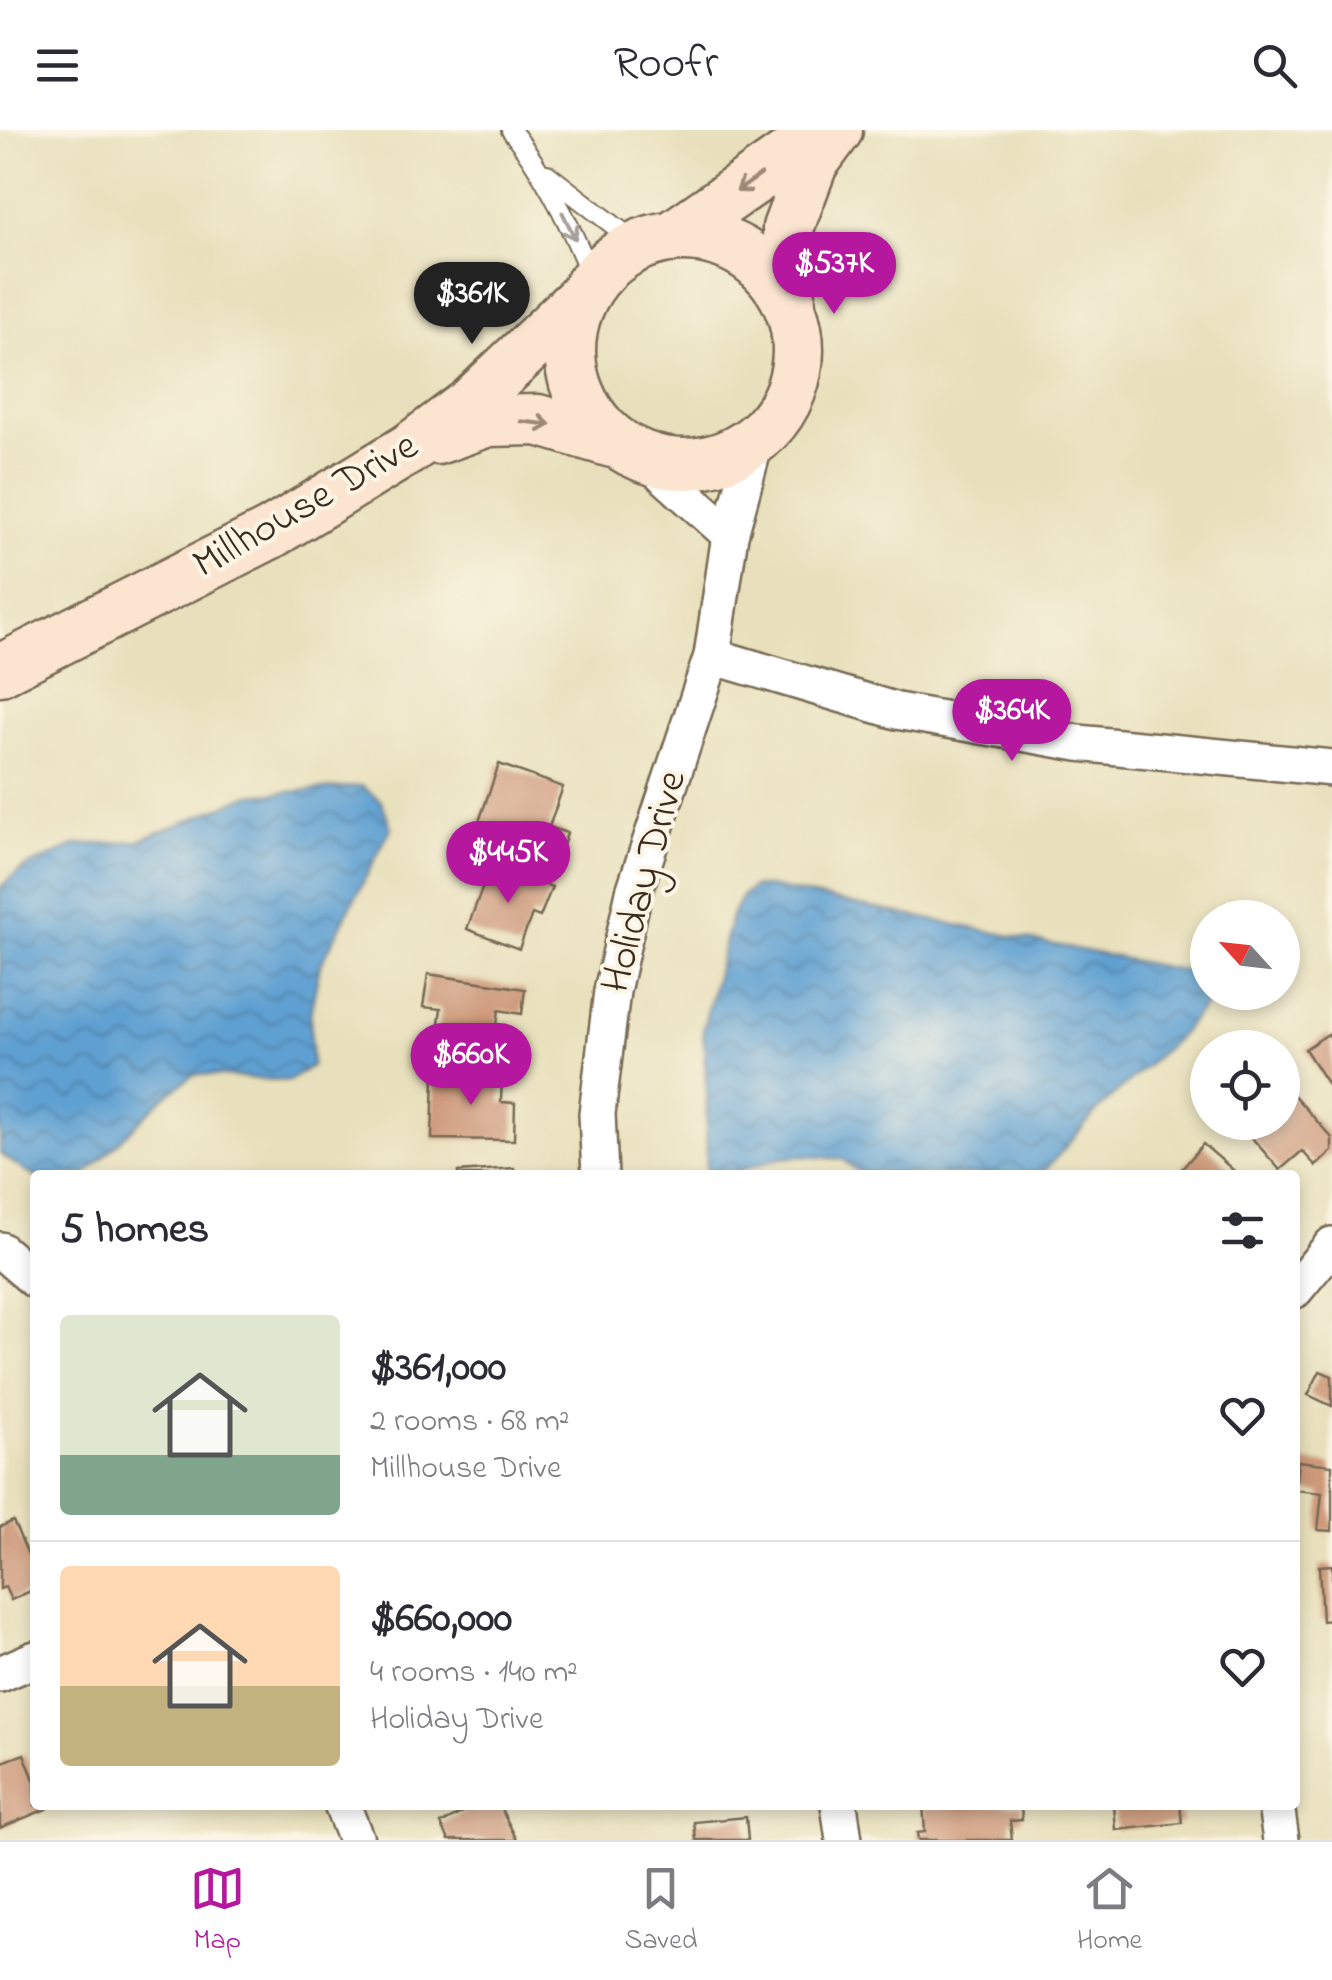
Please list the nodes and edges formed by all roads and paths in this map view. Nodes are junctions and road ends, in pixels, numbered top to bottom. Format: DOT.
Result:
graph roads {
  1 [pos="510,130"];
  2 [pos="824,130"];
  3 [pos="836,130"];
  4 [pos="542,171"];
  5 [pos="656,240"];
  6 [pos="587,290"];
  7 [pos="790,306"];
  8 [pos="756,439"];
  9 [pos="409,449"];
  10 [pos="630,451"];
  11 [pos="730,535"];
  12 [pos="712,656"];
  13 [pos="0,670"];
  14 [pos="1332,768"];
  15 [pos="600,1170"];
  16 [pos="1332,1245"];
  17 [pos="0,1250"];
  18 [pos="30,1276"];
  19 [pos="1300,1284"];
  20 [pos="30,1661"];
  21 [pos="0,1674"];
  22 [pos="344,1810"];
  23 [pos="839,1810"];
  24 [pos="1277,1810"];
  25 [pos="356,1840"];
  26 [pos="844,1840"];
  27 [pos="1281,1840"];
  1 -- 4 [label="lane"];
  2 -- 5 [label="main road, one-way"];
  3 -- 7 [label="main road"];
  4 -- 5 [label="lane"];
  4 -- 6 [label="lane, one-way"];
  5 -- 6 [label="main road"];
  5 -- 7 [label="main road"];
  6 -- 9 [label="main road, Millhouse Drive"];
  6 -- 10 [label="main road"];
  7 -- 8 [label="main road"];
  8 -- 10 [label="main road"];
  8 -- 11 [label="street, Holiday Drive"];
  9 -- 10 [label="main road, one-way"];
  9 -- 13 [label="main road, Millhouse Drive"];
  10 -- 11 [label="street"];
  11 -- 12 [label="street, Holiday Drive"];
  12 -- 14 [label="street"];
  12 -- 15 [label="street, Holiday Drive"];
  16 -- 19 [label="street"];
  17 -- 18 [label="street"];
  20 -- 21 [label="street"];
  22 -- 25 [label="street"];
  23 -- 26 [label="street"];
  24 -- 27 [label="street"];
}
